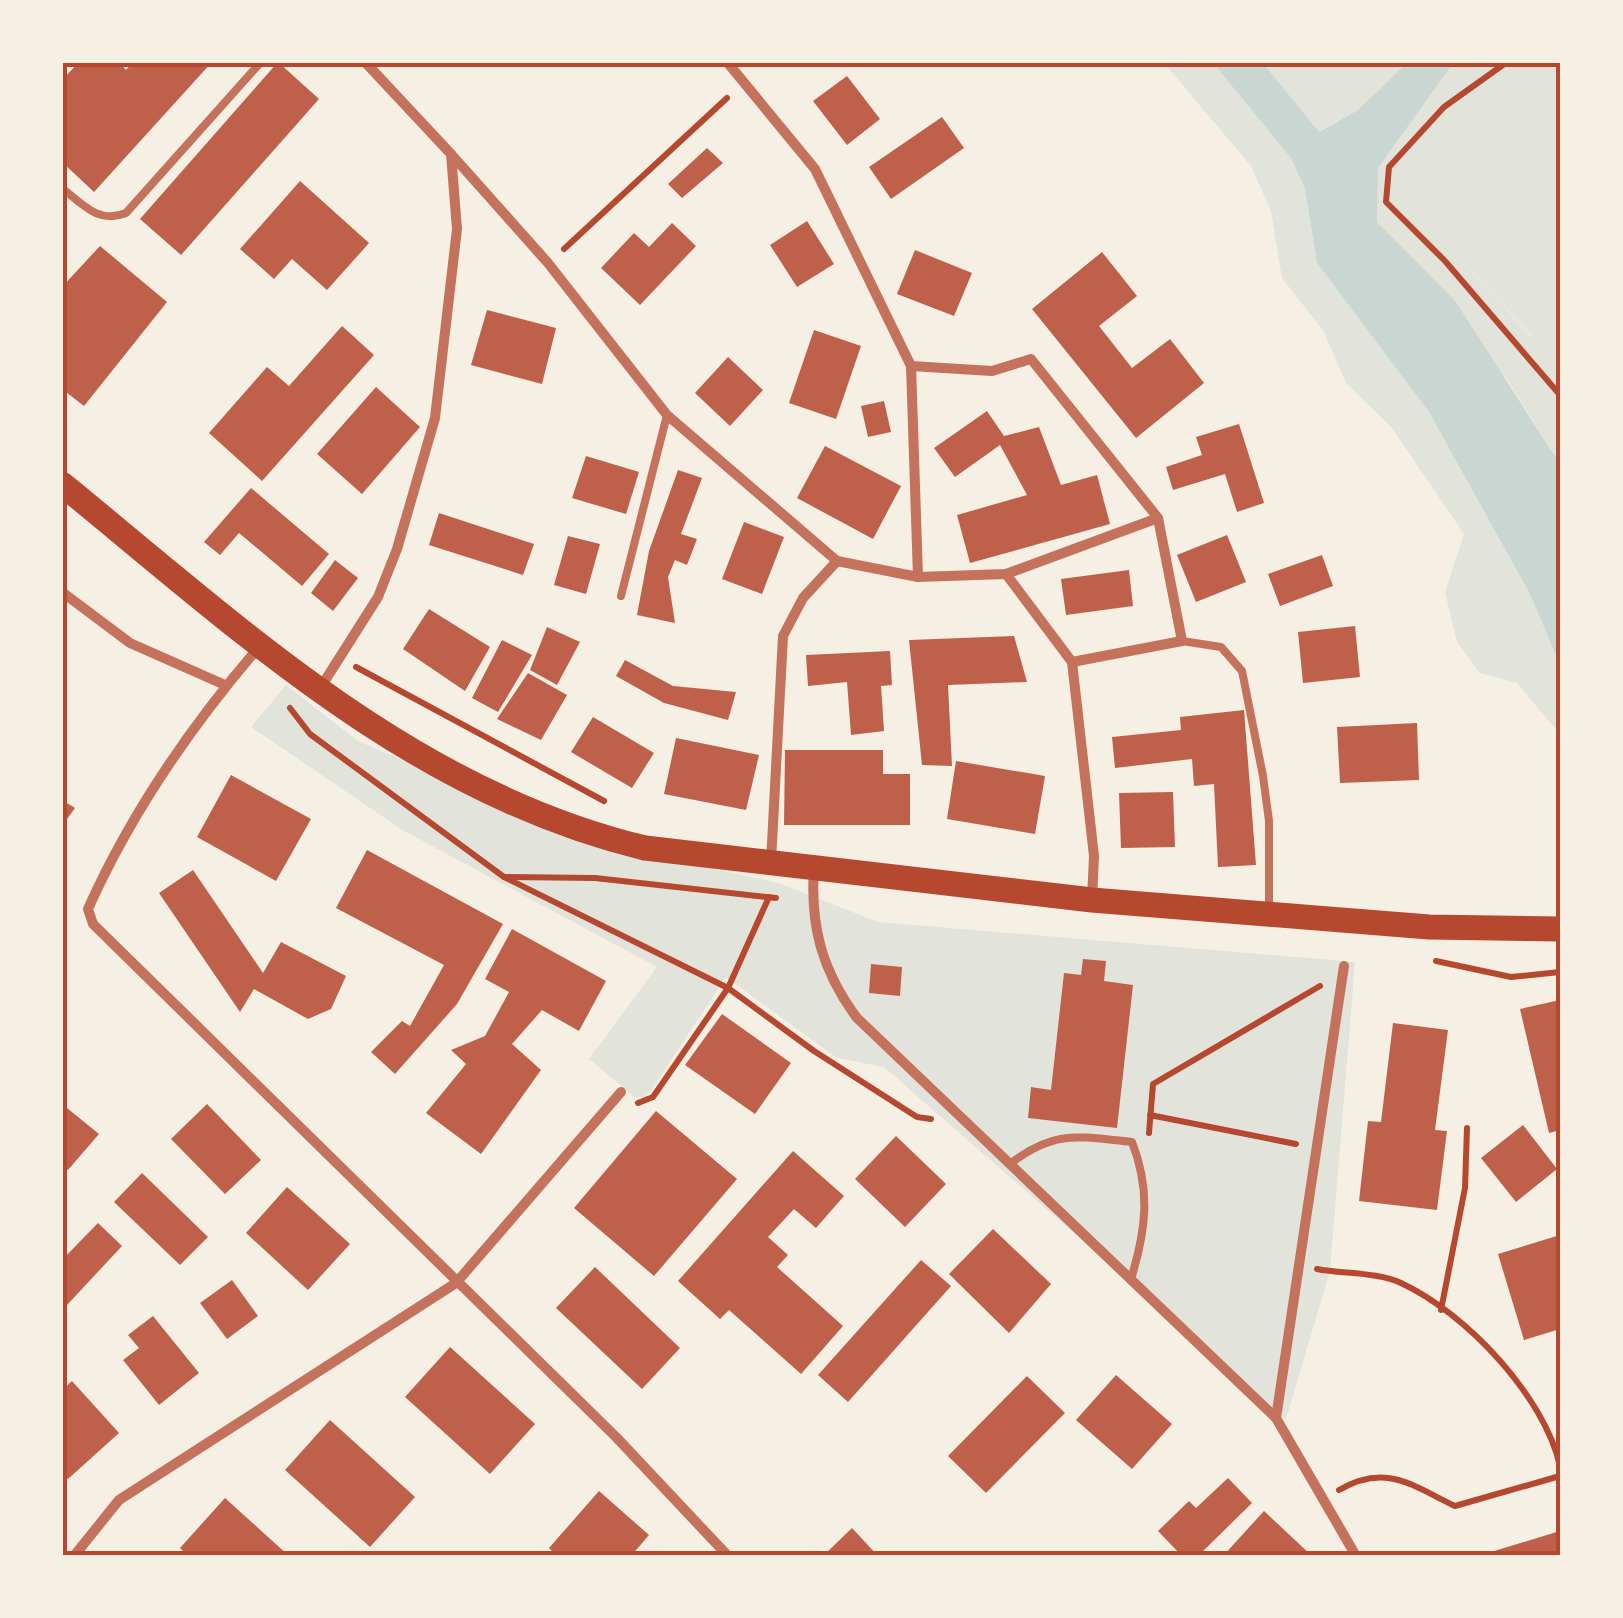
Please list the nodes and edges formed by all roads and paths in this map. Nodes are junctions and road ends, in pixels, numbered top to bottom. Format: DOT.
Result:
graph roads {
  1 [pos="261,62"];
  2 [pos="365,62"];
  3 [pos="727,62"];
  4 [pos="1506,62"];
  5 [pos="744,82"];
  6 [pos="451,154"];
  7 [pos="62,188"];
  8 [pos="548,263"];
  9 [pos="910,366"];
  10 [pos="1560,395"];
  11 [pos="667,415"];
  12 [pos="62,484"];
  13 [pos="1158,518"];
  14 [pos="837,561"];
  15 [pos="1006,574"];
  16 [pos="918,577"];
  17 [pos="62,592"];
  18 [pos="620,596"];
  19 [pos="1182,641"];
  20 [pos="251,656"];
  21 [pos="340,658"];
  22 [pos="1072,662"];
  23 [pos="226,685"];
  24 [pos="318,691"];
  25 [pos="614,806"];
  26 [pos="770,864"];
  27 [pos="814,868"];
  28 [pos="769,897"];
  29 [pos="1092,900"];
  30 [pos="1269,914"];
  31 [pos="1560,929"];
  32 [pos="1343,969"];
  33 [pos="728,988"];
  34 [pos="620,1092"];
  35 [pos="1150,1115"];
  36 [pos="968,1122"];
  37 [pos="1467,1128"];
  38 [pos="1132,1142"];
  39 [pos="1318,1148"];
  40 [pos="1011,1163"];
  41 [pos="1301,1266"];
  42 [pos="1131,1279"];
  43 [pos="456,1283"];
  44 [pos="1441,1310"];
  45 [pos="1276,1418"];
  46 [pos="1560,1466"];
  47 [pos="1560,1476"];
  48 [pos="1320,1500"];
  49 [pos="74,1556"];
  50 [pos="728,1556"];
  51 [pos="1356,1556"];
  1 -- 7 [label="lane"];
  2 -- 6 [label="street"];
  3 -- 5 [label="street"];
  4 -- 10 [label="path"];
  5 -- 8 [label="path"];
  5 -- 9 [label="street"];
  6 -- 8 [label="street"];
  6 -- 21 [label="street"];
  8 -- 11 [label="street"];
  9 -- 13 [label="street"];
  9 -- 16 [label="street"];
  11 -- 14 [label="street"];
  11 -- 18 [label="lane"];
  12 -- 20 [label="main road"];
  13 -- 15 [label="street"];
  13 -- 19 [label="street"];
  14 -- 16 [label="street"];
  14 -- 26 [label="street"];
  15 -- 16 [label="street"];
  15 -- 22 [label="street"];
  17 -- 23 [label="street"];
  19 -- 22 [label="street"];
  19 -- 30 [label="lane"];
  20 -- 23 [label="street"];
  20 -- 24 [label="main road"];
  20 -- 33 [label="path"];
  21 -- 24 [label="street"];
  21 -- 25 [label="path"];
  22 -- 29 [label="street"];
  23 -- 43 [label="street"];
  24 -- 26 [label="main road"];
  26 -- 27 [label="main road"];
  27 -- 29 [label="main road"];
  27 -- 36 [label="street"];
  28 -- 33 [label="path"];
  29 -- 30 [label="main road"];
  30 -- 31 [label="main road"];
  32 -- 35 [label="path"];
  32 -- 39 [label="street"];
  33 -- 34 [label="path"];
  33 -- 36 [label="path"];
  34 -- 43 [label="street"];
  35 -- 38 [label="path"];
  35 -- 39 [label="path"];
  36 -- 40 [label="street"];
  37 -- 44 [label="path"];
  38 -- 40 [label="lane"];
  38 -- 42 [label="lane"];
  39 -- 41 [label="street"];
  40 -- 42 [label="street"];
  41 -- 44 [label="path"];
  41 -- 45 [label="street"];
  42 -- 45 [label="street"];
  43 -- 49 [label="street"];
  43 -- 50 [label="street"];
  44 -- 46 [label="path"];
  45 -- 48 [label="street"];
  47 -- 48 [label="path"];
  48 -- 51 [label="street"];
}
